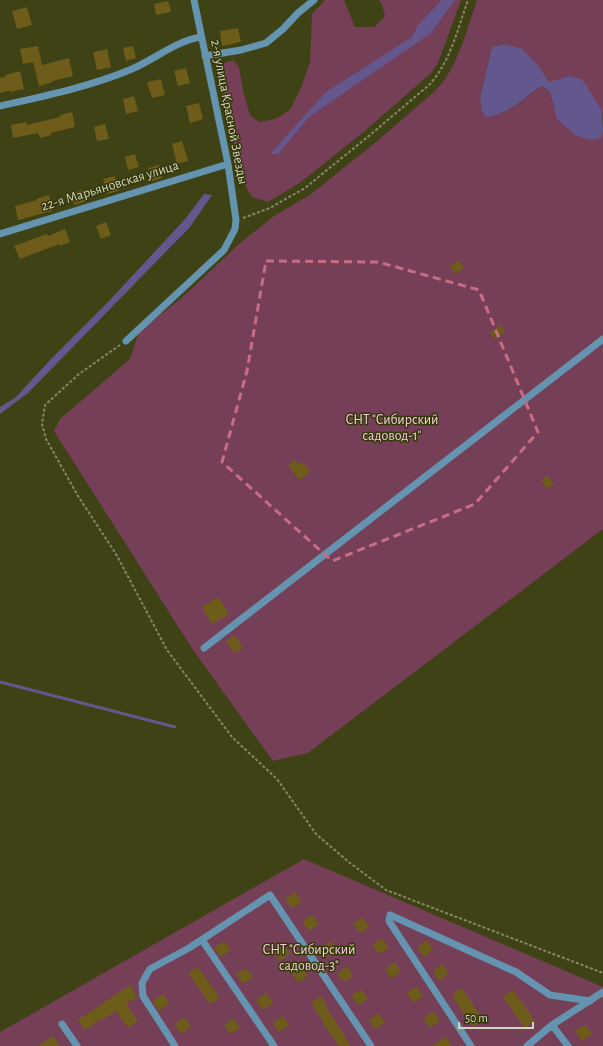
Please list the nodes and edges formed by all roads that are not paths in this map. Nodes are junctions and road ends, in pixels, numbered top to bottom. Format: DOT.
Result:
graph roads {
  1 [pos="194,0"];
  2 [pos="314,0"];
  3 [pos="201,37"];
  4 [pos="205,56"];
  5 [pos="0,106"];
  6 [pos="228,164"];
  7 [pos="0,234"];
  8 [pos="603,339"];
  9 [pos="126,341"];
  10 [pos="204,648"];
  11 [pos="202,940"];
  12 [pos="603,992"];
  13 [pos="590,1001"];
  14 [pos="62,1024"];
  15 [pos="552,1025"];
  16 [pos="77,1046"];
  17 [pos="175,1046"];
  18 [pos="274,1046"];
  19 [pos="371,1046"];
  20 [pos="471,1046"];
  21 [pos="527,1046"];
  22 [pos="568,1046"];
  1 -- 3 [label="street, 2-я улица Красной Звезды"];
  2 -- 4 [label="street"];
  3 -- 4 [label="street, 2-я улица Красной Звезды"];
  3 -- 5 [label="street"];
  4 -- 6 [label="street, 2-я улица Красной Звезды"];
  6 -- 7 [label="street, 22-я Марьяновская улица"];
  6 -- 9 [label="street, 2-я улица Красной Звезды"];
  8 -- 10 [label="street"];
  11 -- 17 [label="street"];
  11 -- 18 [label="street"];
  11 -- 19 [label="street"];
  12 -- 13 [label="street"];
  13 -- 15 [label="street"];
  13 -- 20 [label="street"];
  14 -- 16 [label="street"];
  15 -- 21 [label="street"];
  15 -- 22 [label="street"];
}
